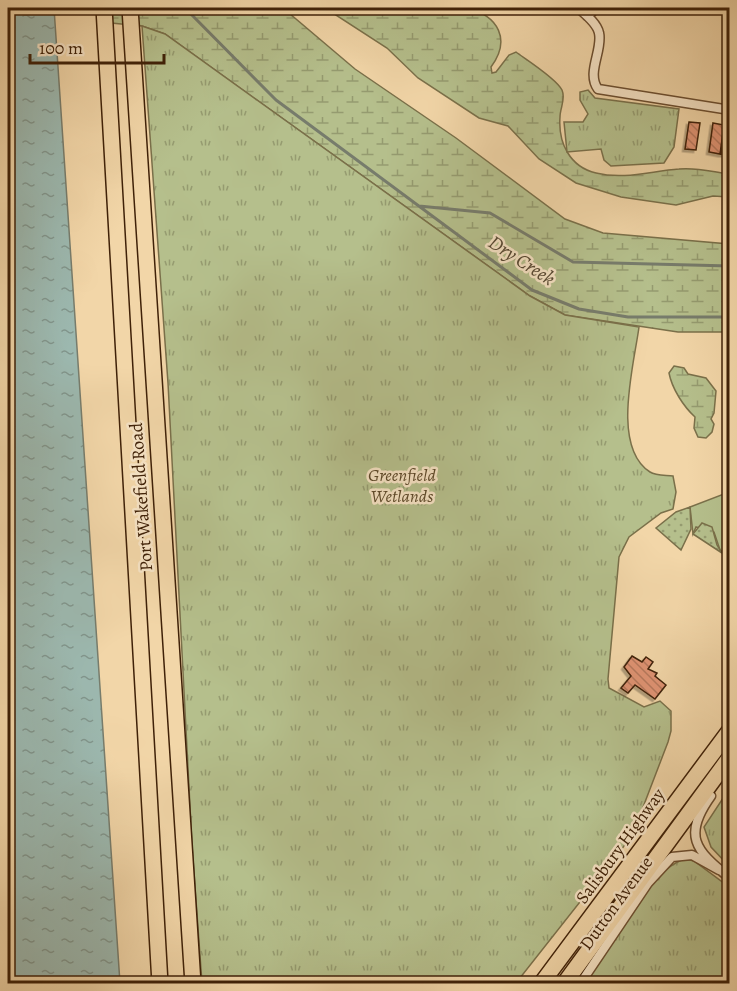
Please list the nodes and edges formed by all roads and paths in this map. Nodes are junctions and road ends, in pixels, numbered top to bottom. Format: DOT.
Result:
graph roads {
  1 [pos="104,8"];
  2 [pos="130,8"];
  3 [pos="578,8"];
  4 [pos="597,8"];
  5 [pos="587,16"];
  6 [pos="729,110"];
  7 [pos="729,730"];
  8 [pos="729,757"];
  9 [pos="729,768"];
  10 [pos="719,870"];
  11 [pos="729,878"];
  12 [pos="605,928"];
  13 [pos="160,984"];
  14 [pos="193,984"];
  15 [pos="541,984"];
  16 [pos="564,984"];
  17 [pos="575,984"];
  18 [pos="580,984"];
  1 -- 13 [label="highway, Port Wakefield Road"];
  2 -- 14 [label="highway, Port Wakefield Road"];
  3 -- 5 [label="street"];
  4 -- 5 [label="street"];
  5 -- 6 [label="street"];
  7 -- 15 [label="highway, Salisbury Highway"];
  8 -- 12 [label="highway, Salisbury Highway"];
  9 -- 10 [label="street, Dutton Avenue"];
  10 -- 11 [label="street, Dutton Avenue"];
  10 -- 18 [label="street, Dutton Avenue"];
  12 -- 16 [label="highway, Salisbury Highway"];
  12 -- 17 [label="highway"];
}
